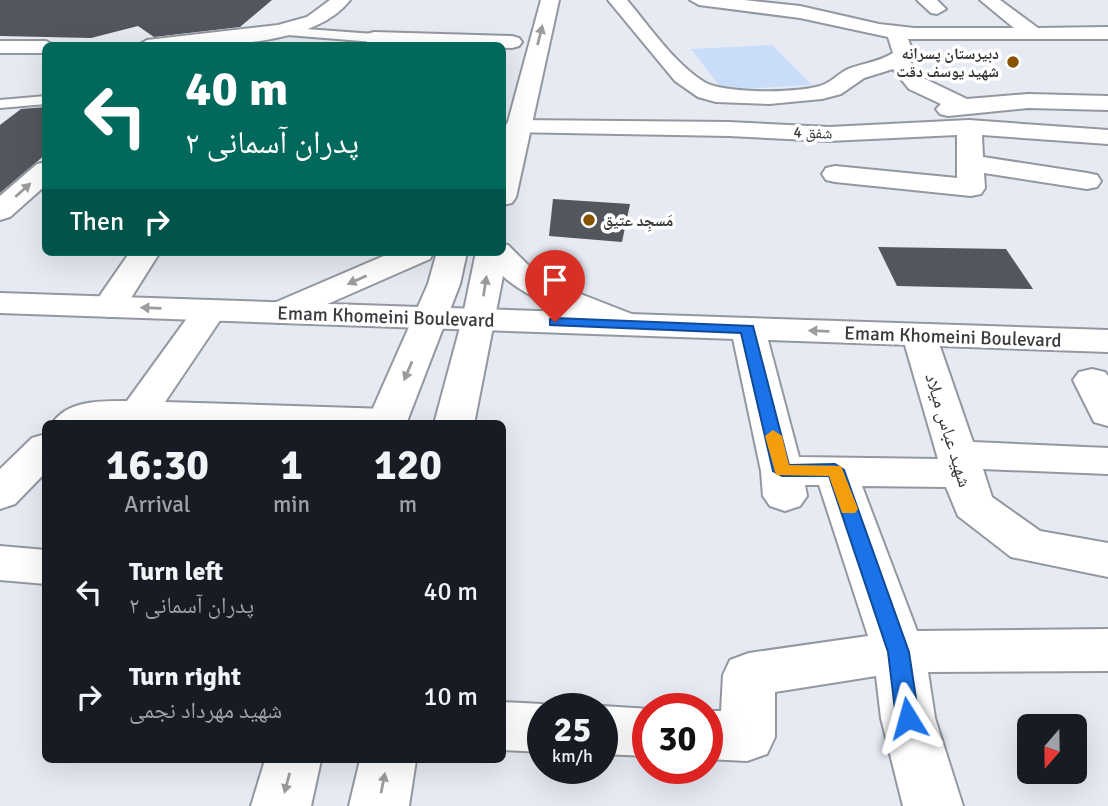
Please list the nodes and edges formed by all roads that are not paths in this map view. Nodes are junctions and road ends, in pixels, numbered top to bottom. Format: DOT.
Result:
graph roads {
  1 [pos="341,0"];
  2 [pos="550,0"];
  3 [pos="617,0"];
  4 [pos="699,0"];
  5 [pos="989,0"];
  6 [pos="851,6"];
  7 [pos="862,26"];
  8 [pos="279,31"];
  9 [pos="896,32"];
  10 [pos="1033,33"];
  11 [pos="1108,33"];
  12 [pos="374,38"];
  13 [pos="194,42"];
  14 [pos="0,47"];
  15 [pos="42,47"];
  16 [pos="897,61"];
  17 [pos="506,68"];
  18 [pos="506,78"];
  19 [pos="527,86"];
  20 [pos="42,100"];
  21 [pos="0,103"];
  22 [pos="1108,103"];
  23 [pos="894,111"];
  24 [pos="966,117"];
  25 [pos="517,127"];
  26 [pos="1108,137"];
  27 [pos="970,163"];
  28 [pos="42,174"];
  29 [pos="835,174"];
  30 [pos="506,178"];
  31 [pos="1087,181"];
  32 [pos="0,211"];
  33 [pos="142,256"];
  34 [pos="410,256"];
  35 [pos="451,256"];
  36 [pos="490,256"];
  37 [pos="500,256"];
  38 [pos="0,303"];
  39 [pos="109,307"];
  40 [pos="209,310"];
  41 [pos="279,313"];
  42 [pos="430,318"];
  43 [pos="479,320"];
  44 [pos="630,325"];
  45 [pos="748,329"];
  46 [pos="919,335"];
  47 [pos="1108,341"];
  48 [pos="1092,380"];
  49 [pos="138,413"];
  50 [pos="1108,414"];
  51 [pos="79,420"];
  52 [pos="331,420"];
  53 [pos="387,420"];
  54 [pos="455,420"];
  55 [pos="42,451"];
  56 [pos="1108,461"];
  57 [pos="960,464"];
  58 [pos="835,470"];
  59 [pos="0,494"];
  60 [pos="1107,562"];
  61 [pos="0,563"];
  62 [pos="42,567"];
  63 [pos="1108,650"];
  64 [pos="899,652"];
  65 [pos="506,726"];
  66 [pos="527,727"];
  67 [pos="727,736"];
  68 [pos="292,763"];
  69 [pos="387,763"];
  70 [pos="281,806"];
  71 [pos="379,806"];
  72 [pos="933,806"];
  1 -- 8 [label="street"];
  19 -- 2 [label="street, one-way"];
  3 -- 16 [label="street"];
  4 -- 7 [label="street"];
  5 -- 10 [label="street"];
  6 -- 7 [label="street"];
  7 -- 9 [label="street"];
  8 -- 12 [label="lane"];
  8 -- 13 [label="street"];
  9 -- 10 [label="street"];
  9 -- 16 [label="street"];
  10 -- 11 [label="street"];
  12 -- 17 [label="street"];
  14 -- 15 [label="street"];
  16 -- 24 [label="street"];
  18 -- 19 [label="street"];
  19 -- 25 [label="street"];
  20 -- 21 [label="lane"];
  22 -- 24 [label="street"];
  23 -- 24 [label="street"];
  24 -- 25 [label="street, شفق 4"];
  24 -- 26 [label="street, شفق 4"];
  24 -- 27 [label="street"];
  25 -- 30 [label="street"];
  27 -- 29 [label="street"];
  27 -- 31 [label="street"];
  32 -- 28 [label="street, one-way"];
  33 -- 39 [label="street"];
  34 -- 41 [label="street, one-way"];
  35 -- 42 [label="street"];
  43 -- 36 [label="street, one-way"];
  37 -- 44 [label="street"];
  38 -- 39 [label="street, Emam Khomeini Boulevard"];
  40 -- 39 [label="street, Emam Khomeini Boulevard, one-way"];
  40 -- 41 [label="street, Emam Khomeini Boulevard"];
  40 -- 49 [label="street"];
  41 -- 42 [label="street, Emam Khomeini Boulevard"];
  42 -- 43 [label="street, Emam Khomeini Boulevard"];
  42 -- 53 [label="street, one-way"];
  43 -- 44 [label="street, Emam Khomeini Boulevard"];
  43 -- 54 [label="street"];
  44 -- 45 [label="street, Emam Khomeini Boulevard"];
  46 -- 45 [label="street, Emam Khomeini Boulevard, one-way"];
  45 -- 58 [label="street"];
  46 -- 47 [label="street, Emam Khomeini Boulevard"];
  46 -- 57 [label="street, شهید عباس میلاد"];
  48 -- 50 [label="street"];
  49 -- 51 [label="street"];
  49 -- 52 [label="street"];
  55 -- 59 [label="street"];
  56 -- 57 [label="street"];
  57 -- 58 [label="street"];
  57 -- 60 [label="street, شهید عباس میلاد"];
  58 -- 64 [label="street"];
  61 -- 62 [label="street"];
  63 -- 64 [label="street"];
  64 -- 67 [label="street"];
  64 -- 72 [label="street"];
  65 -- 66 [label="street"];
  68 -- 70 [label="street, one-way"];
  71 -- 69 [label="street, one-way"];
}
